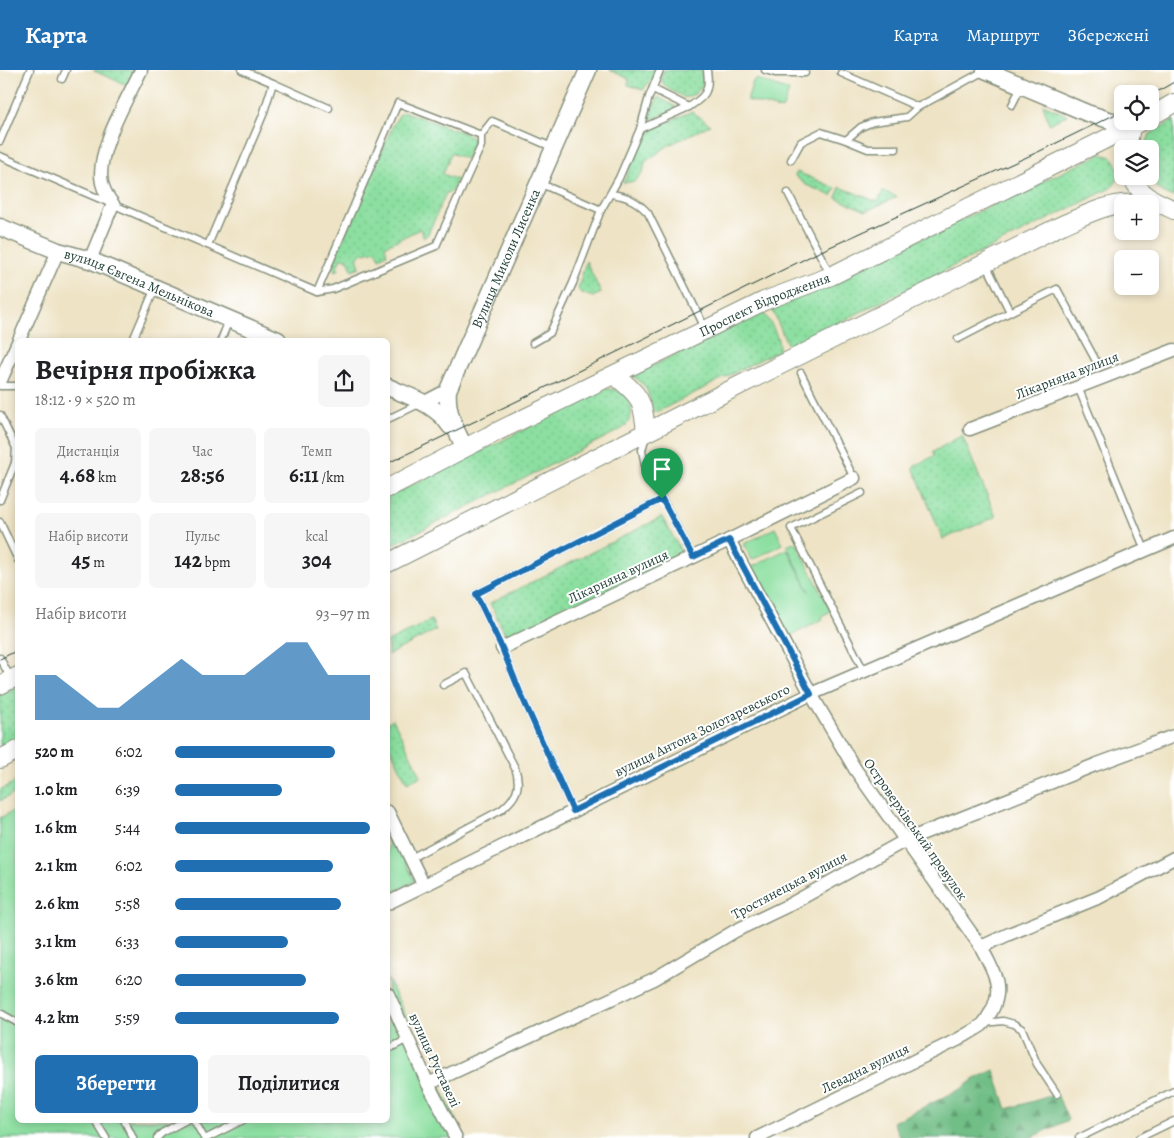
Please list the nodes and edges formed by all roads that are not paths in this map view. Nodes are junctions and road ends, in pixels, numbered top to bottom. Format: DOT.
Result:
graph roads {
  1 [pos="30,70"];
  2 [pos="66,70"];
  3 [pos="141,70"];
  4 [pos="242,70"];
  5 [pos="588,70"];
  6 [pos="660,70"];
  7 [pos="707,70"];
  8 [pos="766,70"];
  9 [pos="985,70"];
  10 [pos="805,73"];
  11 [pos="841,73"];
  12 [pos="62,79"];
  13 [pos="272,83"];
  14 [pos="1022,86"];
  15 [pos="653,88"];
  16 [pos="1174,103"];
  17 [pos="918,106"];
  18 [pos="1012,106"];
  19 [pos="689,107"];
  20 [pos="329,108"];
  21 [pos="1159,112"];
  22 [pos="1114,119"];
  23 [pos="640,129"];
  24 [pos="1125,130"];
  25 [pos="481,135"];
  26 [pos="846,140"];
  27 [pos="0,141"];
  28 [pos="554,148"];
  29 [pos="896,149"];
  30 [pos="0,156"];
  31 [pos="791,160"];
  32 [pos="538,183"];
  33 [pos="1135,185"];
  34 [pos="788,193"];
  35 [pos="611,194"];
  36 [pos="113,204"];
  37 [pos="1114,206"];
  38 [pos="1159,208"];
  39 [pos="601,210"];
  40 [pos="1174,210"];
  41 [pos="0,227"];
  42 [pos="208,245"];
  43 [pos="58,251"];
  44 [pos="90,260"];
  45 [pos="985,262"];
  46 [pos="831,276"];
  47 [pos="155,287"];
  48 [pos="317,292"];
  49 [pos="1010,312"];
  50 [pos="230,319"];
  51 [pos="706,330"];
  52 [pos="19,338"];
  53 [pos="134,338"];
  54 [pos="222,338"];
  55 [pos="273,338"];
  56 [pos="958,339"];
  57 [pos="533,342"];
  58 [pos="15,348"];
  59 [pos="1174,350"];
  60 [pos="1096,361"];
  61 [pos="801,374"];
  62 [pos="614,375"];
  63 [pos="0,384"];
  64 [pos="15,386"];
  65 [pos="1078,387"];
  66 [pos="390,389"];
  67 [pos="448,390"];
  68 [pos="422,403"];
  69 [pos="0,415"];
  70 [pos="390,418"];
  71 [pos="970,429"];
  72 [pos="646,432"];
  73 [pos="15,444"];
  74 [pos="465,448"];
  75 [pos="15,467"];
  76 [pos="854,478"];
  77 [pos="390,487"];
  78 [pos="862,493"];
  79 [pos="662,499"];
  80 [pos="0,500"];
  81 [pos="0,522"];
  82 [pos="1174,538"];
  83 [pos="729,540"];
  84 [pos="1144,550"];
  85 [pos="15,554"];
  86 [pos="693,557"];
  87 [pos="390,562"];
  88 [pos="502,648"];
  89 [pos="0,658"];
  90 [pos="864,671"];
  91 [pos="10,680"];
  92 [pos="443,685"];
  93 [pos="811,694"];
  94 [pos="1174,736"];
  95 [pos="573,811"];
  96 [pos="390,816"];
  97 [pos="906,840"];
  98 [pos="411,858"];
  99 [pos="1174,858"];
  100 [pos="424,884"];
  101 [pos="390,902"];
  102 [pos="981,947"];
  103 [pos="390,1002"];
  104 [pos="0,1013"];
  105 [pos="15,1021"];
  106 [pos="984,1024"];
  107 [pos="408,1038"];
  108 [pos="390,1048"];
  109 [pos="428,1084"];
  110 [pos="1174,1090"];
  111 [pos="1057,1094"];
  112 [pos="1174,1121"];
  113 [pos="97,1123"];
  114 [pos="126,1123"];
  115 [pos="180,1123"];
  116 [pos="196,1123"];
  117 [pos="237,1123"];
  118 [pos="106,1138"];
  119 [pos="133,1138"];
  120 [pos="157,1138"];
  121 [pos="205,1138"];
  122 [pos="456,1138"];
  123 [pos="757,1138"];
  124 [pos="1078,1138"];
  125 [pos="1139,1138"];
  1 -- 27 [label="lane"];
  2 -- 12 [label="lane"];
  3 -- 36 [label="street"];
  4 -- 13 [label="lane"];
  5 -- 28 [label="street, Вулиця Миколи Лисенка"];
  6 -- 15 [label="lane"];
  7 -- 19 [label="lane"];
  8 -- 10 [label="lane"];
  9 -- 14 [label="street"];
  9 -- 17 [label="lane"];
  11 -- 17 [label="lane"];
  13 -- 20 [label="lane"];
  13 -- 42 [label="lane"];
  14 -- 18 [label="lane"];
  14 -- 22 [label="street"];
  15 -- 19 [label="lane"];
  15 -- 23 [label="lane"];
  16 -- 21 [label="main road"];
  17 -- 26 [label="lane"];
  19 -- 23 [label="lane"];
  23 -- 35 [label="lane"];
  24 -- 46 [label="main road, Проспект Відродження"];
  25 -- 28 [label="lane"];
  25 -- 48 [label="lane"];
  25 -- 48 [label="lane"];
  26 -- 29 [label="lane"];
  26 -- 31 [label="lane"];
  28 -- 32 [label="street, Вулиця Миколи Лисенка"];
  30 -- 36 [label="lane"];
  32 -- 39 [label="lane"];
  32 -- 67 [label="street, Вулиця Миколи Лисенка"];
  33 -- 40 [label="main road"];
  34 -- 46 [label="lane"];
  35 -- 39 [label="lane"];
  35 -- 51 [label="lane"];
  36 -- 42 [label="lane"];
  36 -- 44 [label="street"];
  37 -- 45 [label="main road"];
  38 -- 40 [label="main road"];
  39 -- 57 [label="lane"];
  41 -- 43 [label="street, вулиця Євгена Мельнікова"];
  42 -- 48 [label="lane"];
  43 -- 44 [label="street, вулиця Євгена Мельнікова"];
  43 -- 52 [label="street"];
  44 -- 47 [label="street, вулиця Євгена Мельнікова"];
  45 -- 49 [label="lane"];
  45 -- 72 [label="main road"];
  46 -- 51 [label="main road, Проспект Відродження"];
  47 -- 50 [label="street, вулиця Євгена Мельнікова"];
  47 -- 53 [label="lane"];
  49 -- 56 [label="lane"];
  49 -- 60 [label="lane"];
  50 -- 54 [label="lane"];
  50 -- 55 [label="street, вулиця Євгена Мельнікова"];
  51 -- 62 [label="main road, Проспект Відродження"];
  58 -- 63 [label="street"];
  59 -- 65 [label="street, Лікарняна вулиця"];
  61 -- 76 [label="lane"];
  62 -- 72 [label="main road"];
  62 -- 74 [label="main road, Проспект Відродження"];
  63 -- 64 [label="lane"];
  65 -- 71 [label="street, Лікарняна вулиця"];
  65 -- 84 [label="lane"];
  66 -- 68 [label="street"];
  67 -- 68 [label="street"];
  67 -- 74 [label="street, Вулиця Миколи Лисенка"];
  68 -- 70 [label="lane"];
  68 -- 74 [label="street"];
  69 -- 73 [label="lane"];
  72 -- 79 [label="lane"];
  72 -- 87 [label="main road"];
  74 -- 77 [label="main road, Проспект Відродження"];
  75 -- 80 [label="lane"];
  76 -- 83 [label="street, Лікарняна вулиця"];
  78 -- 90 [label="lane"];
  79 -- 86 [label="lane"];
  79 -- 88 [label="lane"];
  81 -- 85 [label="lane"];
  82 -- 84 [label="street, вулиця Антона Золотаревського"];
  83 -- 86 [label="street, Лікарняна вулиця"];
  83 -- 93 [label="street, Островерхівський провулок"];
  84 -- 90 [label="street, вулиця Антона Золотаревського"];
  86 -- 88 [label="street, Лікарняна вулиця"];
  88 -- 95 [label="lane"];
  89 -- 91 [label="lane"];
  90 -- 93 [label="street, вулиця Антона Золотаревського"];
  92 -- 98 [label="lane"];
  93 -- 95 [label="street, вулиця Антона Золотаревського"];
  93 -- 97 [label="street, Островерхівський провулок"];
  94 -- 97 [label="street, Тростянецька вулиця"];
  95 -- 100 [label="street, вулиця Антона Золотаревського"];
  96 -- 98 [label="street"];
  97 -- 102 [label="street, Островерхівський провулок"];
  97 -- 109 [label="street, Тростянецька вулиця"];
  98 -- 100 [label="street"];
  99 -- 102 [label="street"];
  100 -- 101 [label="street, вулиця Антона Золотаревського"];
  102 -- 106 [label="street, Островерхівський провулок"];
  103 -- 107 [label="street, вулиця Руставелі"];
  104 -- 105 [label="lane"];
  106 -- 111 [label="lane"];
  106 -- 123 [label="street, Левадна вулиця"];
  107 -- 108 [label="lane"];
  107 -- 109 [label="street, вулиця Руставелі"];
  109 -- 122 [label="street, вулиця Руставелі"];
  110 -- 124 [label="lane"];
  112 -- 125 [label="lane"];
  113 -- 118 [label="lane"];
  114 -- 119 [label="lane"];
  115 -- 120 [label="lane"];
  116 -- 121 [label="lane"];
  117 -- 121 [label="lane"];
}
